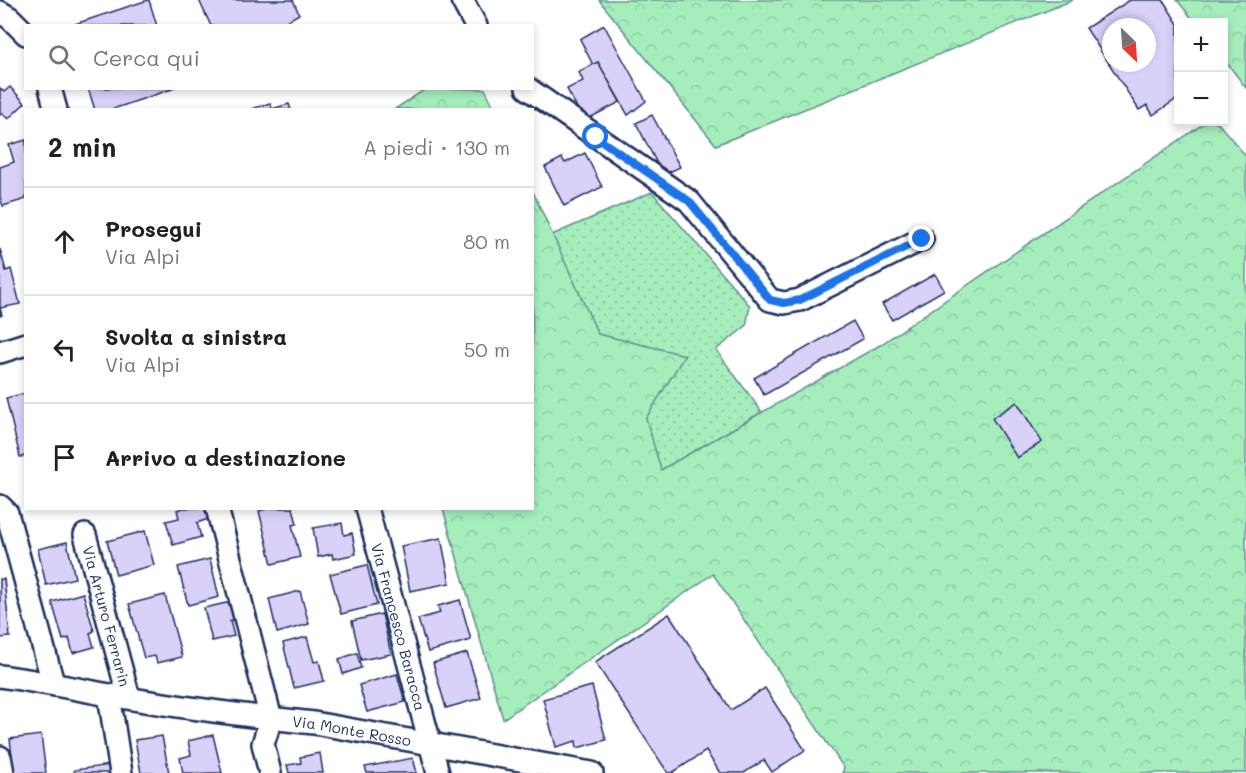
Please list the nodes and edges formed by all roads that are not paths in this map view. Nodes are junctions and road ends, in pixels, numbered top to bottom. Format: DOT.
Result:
graph roads {
  1 [pos="462,0"];
  2 [pos="0,12"];
  3 [pos="475,24"];
  4 [pos="24,32"];
  5 [pos="51,90"];
  6 [pos="530,90"];
  7 [pos="56,108"];
  8 [pos="922,239"];
  9 [pos="24,345"];
  10 [pos="0,352"];
  11 [pos="0,506"];
  12 [pos="218,510"];
  13 [pos="368,510"];
  14 [pos="85,534"];
  15 [pos="0,676"];
  16 [pos="53,683"];
  17 [pos="119,696"];
  18 [pos="271,719"];
  19 [pos="431,745"];
  20 [pos="0,757"];
  21 [pos="3,773"];
  22 [pos="121,773"];
  23 [pos="270,773"];
  24 [pos="438,773"];
  25 [pos="592,773"];
  1 -- 3 [label="street"];
  2 -- 4 [label="street"];
  5 -- 7 [label="street"];
  6 -- 8 [label="street"];
  9 -- 10 [label="street"];
  11 -- 16 [label="street"];
  12 -- 18 [label="street"];
  13 -- 19 [label="street, Via Francesco Baracca"];
  14 -- 17 [label="street, Via Arturo Ferrarin"];
  15 -- 16 [label="street, Via Monte Rosso"];
  16 -- 17 [label="street, Via Monte Rosso"];
  17 -- 18 [label="street, Via Monte Rosso"];
  17 -- 22 [label="street"];
  18 -- 19 [label="street, Via Monte Rosso"];
  18 -- 23 [label="street, Via Monte Rosso"];
  19 -- 24 [label="street, Via Monte Rosso"];
  19 -- 25 [label="street, Via Monte Rosso"];
  20 -- 21 [label="street"];
}
